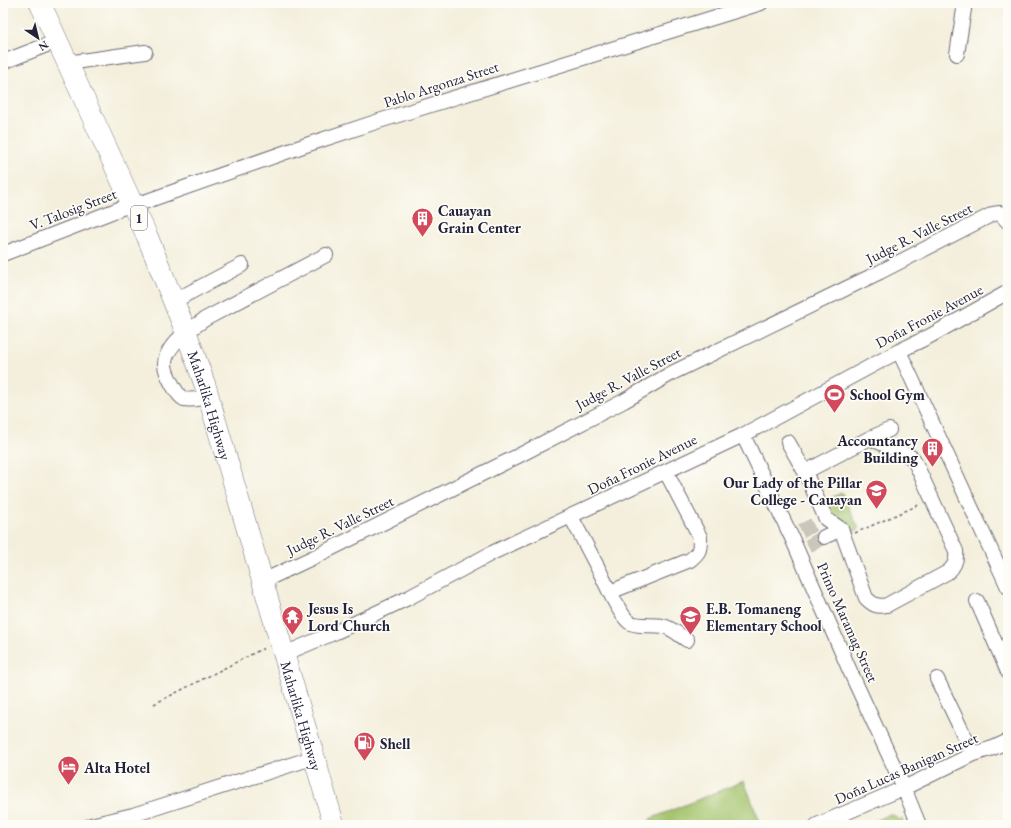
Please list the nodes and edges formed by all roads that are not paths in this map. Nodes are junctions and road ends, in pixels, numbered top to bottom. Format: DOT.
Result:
graph roads {
  1 [pos="40,3"];
  2 [pos="761,3"];
  3 [pos="965,3"];
  4 [pos="57,41"];
  5 [pos="146,52"];
  6 [pos="957,54"];
  7 [pos="3,62"];
  8 [pos="67,63"];
  9 [pos="132,204"];
  10 [pos="1008,222"];
  11 [pos="3,254"];
  12 [pos="326,255"];
  13 [pos="242,265"];
  14 [pos="1008,292"];
  15 [pos="174,301"];
  16 [pos="186,332"];
  17 [pos="899,351"];
  18 [pos="209,396"];
  19 [pos="889,430"];
  20 [pos="743,435"];
  21 [pos="870,438"];
  22 [pos="788,442"];
  23 [pos="666,472"];
  24 [pos="805,472"];
  25 [pos="571,517"];
  26 [pos="842,533"];
  27 [pos="824,537"];
  28 [pos="263,581"];
  29 [pos="1008,587"];
  30 [pos="610,592"];
  31 [pos="977,601"];
  32 [pos="687,640"];
  33 [pos="282,647"];
  34 [pos="1008,672"];
  35 [pos="937,679"];
  36 [pos="1008,741"];
  37 [pos="973,754"];
  38 [pos="314,758"];
  39 [pos="904,788"];
  40 [pos="91,825"];
  41 [pos="334,825"];
  42 [pos="817,825"];
  43 [pos="919,825"];
  1 -- 4 [label="highway, Maharlika Highway / 1"];
  2 -- 9 [label="street, Pablo Argonza Street"];
  3 -- 6 [label="street"];
  4 -- 7 [label="street"];
  4 -- 8 [label="highway, Maharlika Highway / 1"];
  5 -- 8 [label="street"];
  8 -- 9 [label="highway, Maharlika Highway / 1"];
  9 -- 11 [label="street, V. Talosig Street"];
  9 -- 15 [label="highway, Maharlika Highway / 1"];
  10 -- 28 [label="street, Judge R. Valle Street"];
  12 -- 16 [label="street"];
  13 -- 15 [label="street"];
  14 -- 17 [label="street, Doña Fronie Avenue"];
  15 -- 16 [label="highway, Maharlika Highway / 1"];
  16 -- 18 [label="highway, Maharlika Highway / 1"];
  16 -- 18 [label="street"];
  17 -- 20 [label="street, Doña Fronie Avenue"];
  17 -- 29 [label="street"];
  18 -- 28 [label="highway, Maharlika Highway / 1"];
  19 -- 21 [label="street"];
  20 -- 23 [label="street, Doña Fronie Avenue"];
  20 -- 39 [label="street, Primo Maramag Street"];
  21 -- 24 [label="street"];
  21 -- 26 [label="street"];
  22 -- 24 [label="street"];
  23 -- 25 [label="street, Doña Fronie Avenue"];
  23 -- 30 [label="street"];
  24 -- 26 [label="street"];
  25 -- 30 [label="street"];
  25 -- 33 [label="street, Doña Fronie Avenue"];
  26 -- 27 [label="street"];
  28 -- 33 [label="highway, Maharlika Highway / 1"];
  30 -- 32 [label="street"];
  31 -- 34 [label="street"];
  33 -- 38 [label="highway, Maharlika Highway / 1"];
  35 -- 37 [label="street"];
  36 -- 37 [label="street, Doña Lucas Banigan Street"];
  37 -- 39 [label="street, Doña Lucas Banigan Street"];
  38 -- 40 [label="street"];
  38 -- 41 [label="highway, Maharlika Highway / 1"];
  39 -- 42 [label="street, Doña Lucas Banigan Street"];
  39 -- 43 [label="street, Primo Maramag Street"];
}
